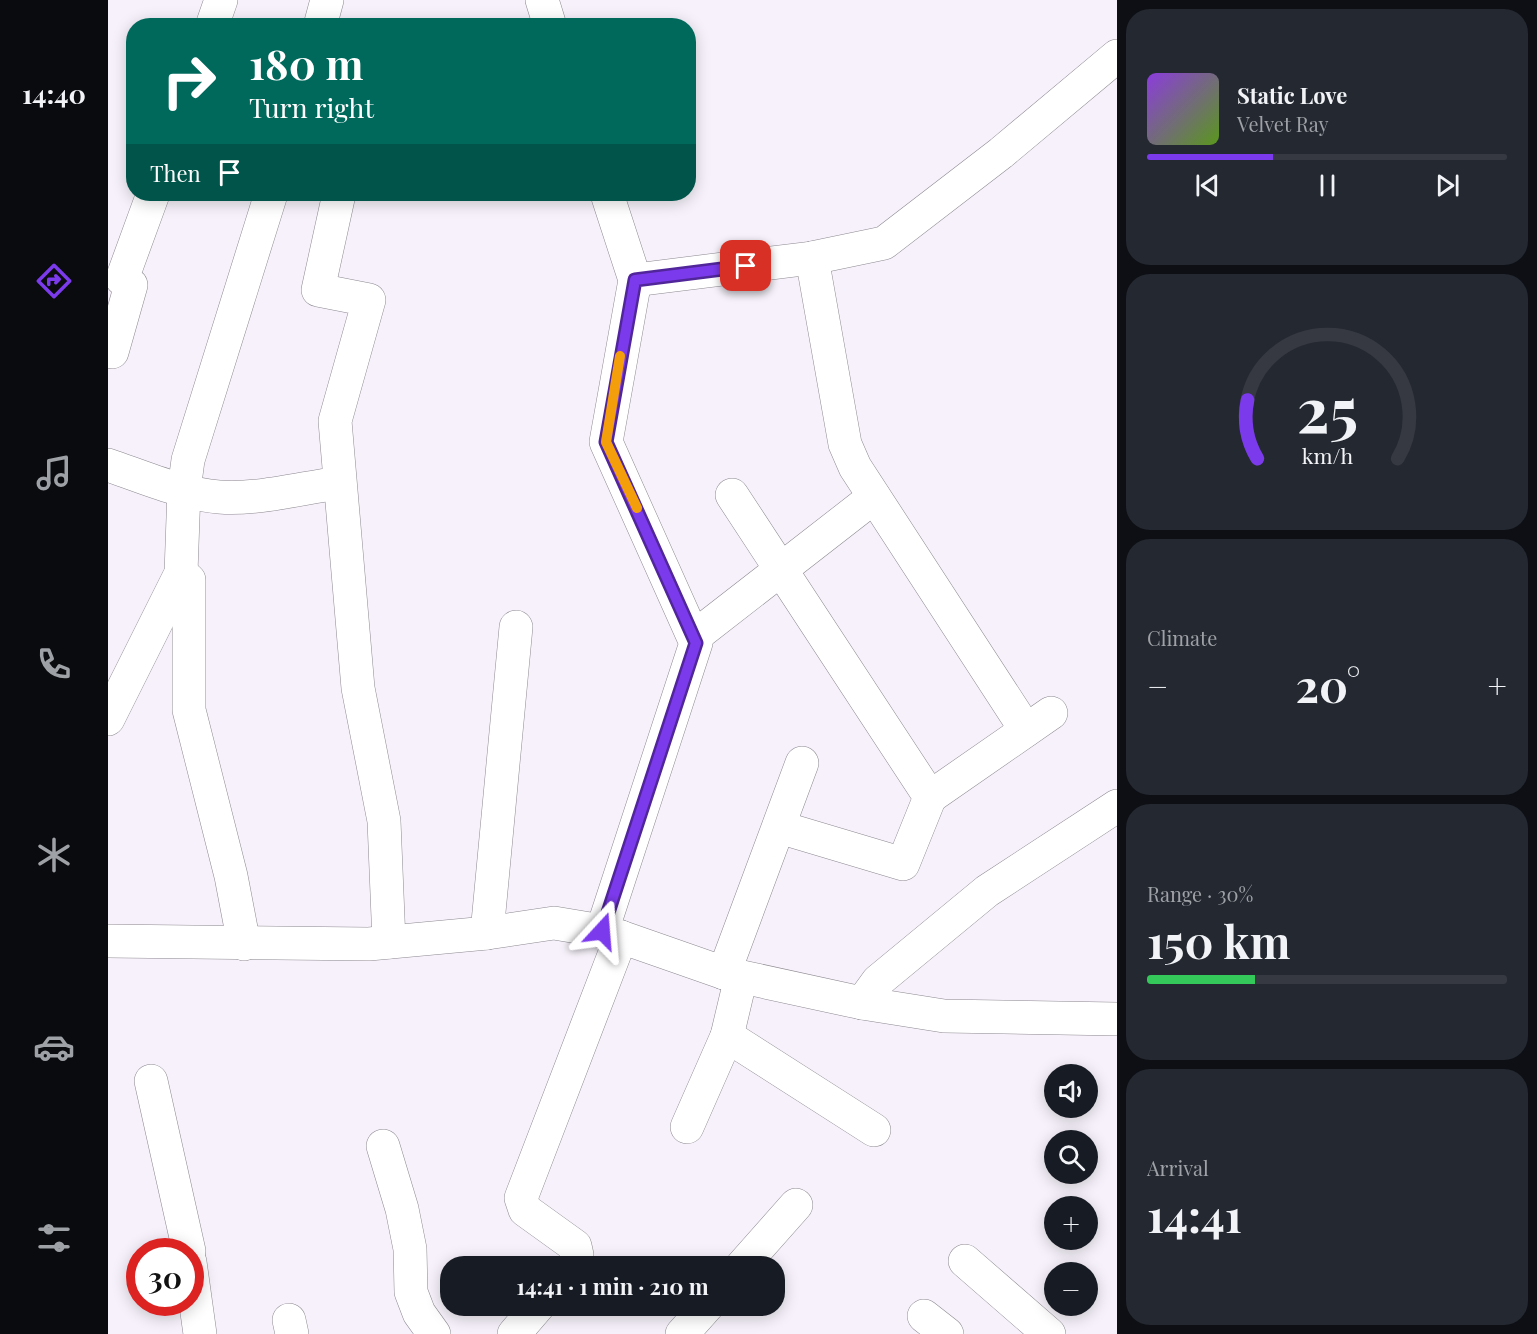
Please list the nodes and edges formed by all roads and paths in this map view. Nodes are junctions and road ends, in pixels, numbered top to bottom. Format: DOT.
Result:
graph roads {
  1 [pos="221,0"];
  2 [pos="327,0"];
  3 [pos="542,0"];
  4 [pos="215,18"];
  5 [pos="322,18"];
  6 [pos="548,18"];
  7 [pos="1117,56"];
  8 [pos="150,201"];
  9 [pos="269,201"];
  10 [pos="337,201"];
  11 [pos="609,201"];
  12 [pos="812,258"];
  13 [pos="635,280"];
  14 [pos="112,352"];
  15 [pos="108,465"];
  16 [pos="339,483"];
  17 [pos="184,490"];
  18 [pos="732,495"];
  19 [pos="874,497"];
  20 [pos="780,570"];
  21 [pos="181,573"];
  22 [pos="516,627"];
  23 [pos="694,637"];
  24 [pos="108,719"];
  25 [pos="802,763"];
  26 [pos="930,797"];
  27 [pos="1117,806"];
  28 [pos="779,826"];
  29 [pos="487,933"];
  30 [pos="611,934"];
  31 [pos="108,941"];
  32 [pos="388,942"];
  33 [pos="244,944"];
  34 [pos="732,975"];
  35 [pos="862,1003"];
  36 [pos="1117,1019"];
  37 [pos="727,1036"];
  38 [pos="151,1081"];
  39 [pos="687,1127"];
  40 [pos="874,1130"];
  41 [pos="383,1146"];
  42 [pos="796,1205"];
  43 [pos="186,1238"];
  44 [pos="577,1256"];
  45 [pos="751,1256"];
  46 [pos="964,1261"];
  47 [pos="198,1316"];
  48 [pos="530,1316"];
  49 [pos="698,1316"];
  50 [pos="200,1334"];
  51 [pos="434,1334"];
  52 [pos="514,1334"];
  53 [pos="682,1334"];
  54 [pos="1049,1334"];
  1 -- 4 [label="street"];
  2 -- 5 [label="street"];
  3 -- 6 [label="street"];
  7 -- 12 [label="street"];
  8 -- 14 [label="street"];
  9 -- 17 [label="street"];
  10 -- 16 [label="street"];
  11 -- 13 [label="street"];
  12 -- 13 [label="street"];
  12 -- 19 [label="street"];
  13 -- 23 [label="street"];
  15 -- 17 [label="street"];
  16 -- 17 [label="street"];
  16 -- 32 [label="street"];
  17 -- 21 [label="street"];
  18 -- 20 [label="street"];
  19 -- 20 [label="street"];
  19 -- 26 [label="street"];
  20 -- 23 [label="street"];
  20 -- 26 [label="street"];
  21 -- 24 [label="street"];
  21 -- 33 [label="street"];
  22 -- 29 [label="street"];
  23 -- 30 [label="street"];
  25 -- 28 [label="street"];
  26 -- 28 [label="street"];
  27 -- 35 [label="street"];
  28 -- 34 [label="street"];
  29 -- 30 [label="street"];
  29 -- 32 [label="street"];
  30 -- 34 [label="street"];
  30 -- 44 [label="street"];
  31 -- 33 [label="street"];
  32 -- 33 [label="street"];
  34 -- 35 [label="street"];
  34 -- 37 [label="street"];
  35 -- 36 [label="street"];
  37 -- 39 [label="street"];
  37 -- 40 [label="street"];
  38 -- 43 [label="street"];
  41 -- 51 [label="street"];
  42 -- 45 [label="street"];
  46 -- 54 [label="street"];
  47 -- 50 [label="street"];
  48 -- 52 [label="street"];
  49 -- 53 [label="street"];
}
